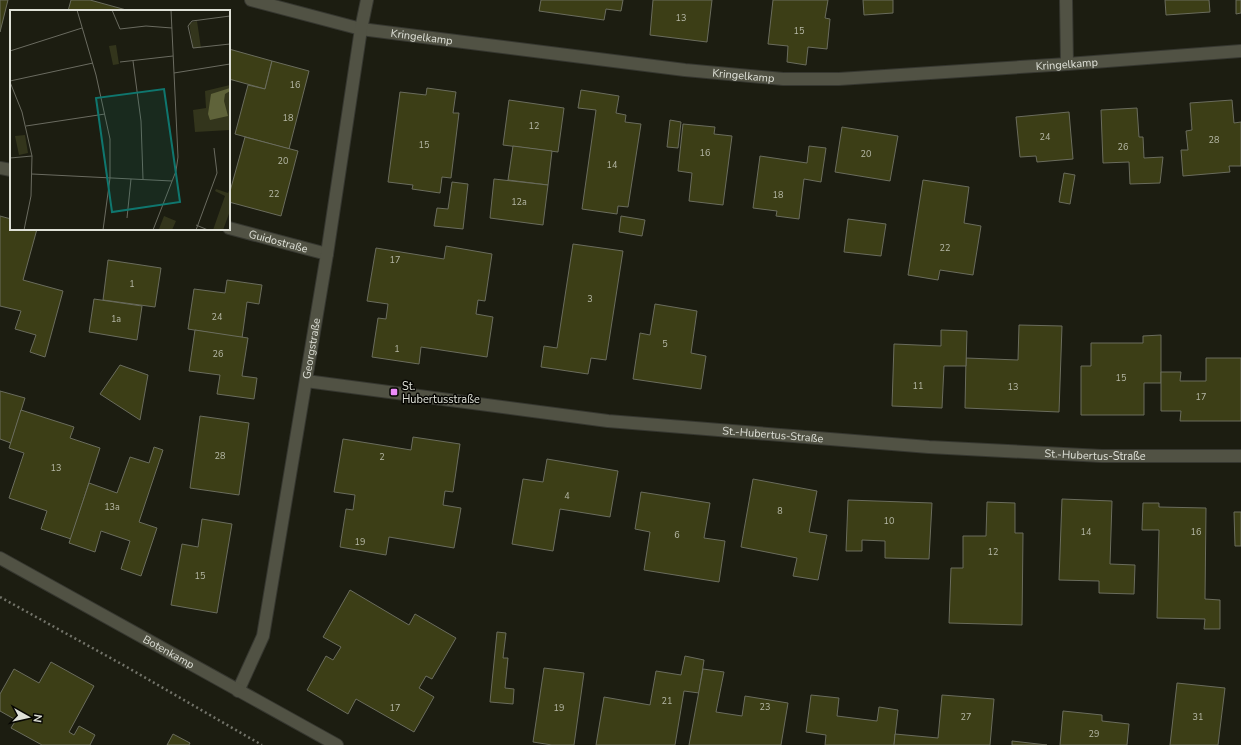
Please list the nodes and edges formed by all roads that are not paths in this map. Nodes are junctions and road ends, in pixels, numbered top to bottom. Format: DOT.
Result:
graph roads {
  1 [pos="251,0"];
  2 [pos="367,0"];
  3 [pos="1066,0"];
  4 [pos="361,30"];
  5 [pos="1241,51"];
  6 [pos="1067,64"];
  7 [pos="0,168"];
  8 [pos="10,170"];
  9 [pos="230,228"];
  10 [pos="327,254"];
  11 [pos="306,382"];
  12 [pos="1241,456"];
  13 [pos="0,558"];
  14 [pos="238,691"];
  15 [pos="337,745"];
  1 -- 4 [label="street, Kringelkamp"];
  2 -- 4 [label="street, Georgstraße"];
  3 -- 6 [label="street"];
  4 -- 6 [label="street, Kringelkamp"];
  4 -- 10 [label="street, Georgstraße"];
  5 -- 6 [label="street, Kringelkamp"];
  7 -- 8 [label="street"];
  9 -- 10 [label="street, Guidostraße"];
  10 -- 11 [label="street, Georgstraße"];
  11 -- 12 [label="street, St.-Hubertus-Straße"];
  11 -- 14 [label="street, Georgstraße"];
  13 -- 14 [label="street, Botenkamp"];
  14 -- 15 [label="street, Botenkamp"];
}
